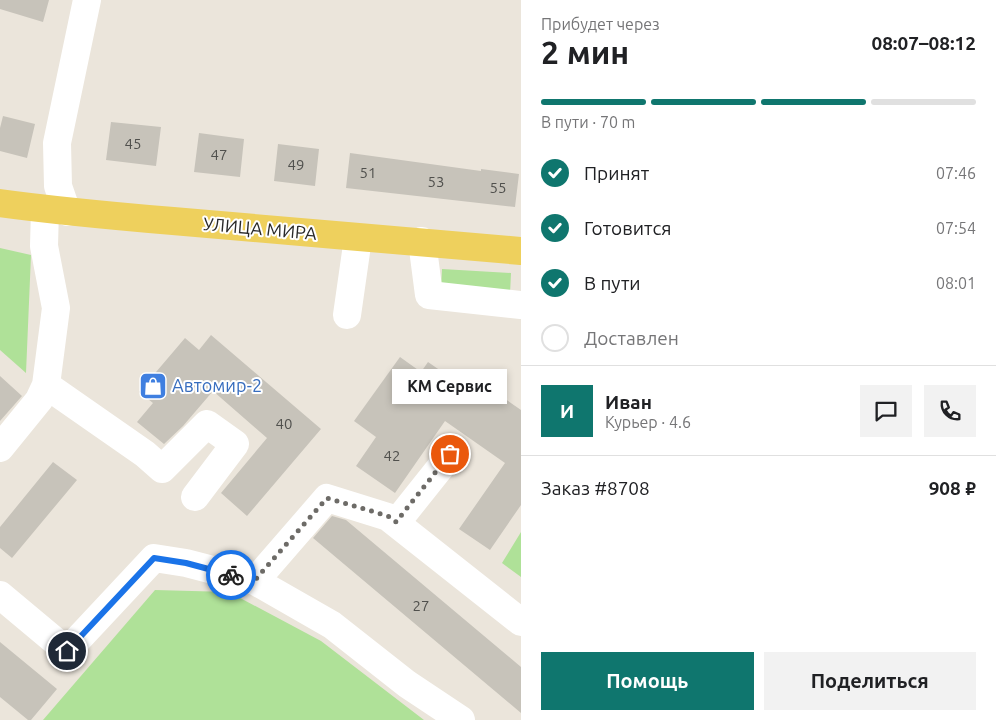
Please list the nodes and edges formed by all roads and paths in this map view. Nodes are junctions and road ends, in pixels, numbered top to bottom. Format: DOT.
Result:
graph roads {
  1 [pos="87,0"];
  2 [pos="0,203"];
  3 [pos="56,210"];
  4 [pos="358,238"];
  5 [pos="422,241"];
  6 [pos="521,251"];
  7 [pos="521,305"];
  8 [pos="347,315"];
  9 [pos="46,385"];
  10 [pos="0,448"];
  11 [pos="450,454"];
  12 [pos="195,497"];
  13 [pos="396,522"];
  14 [pos="255,580"];
  15 [pos="0,595"];
  16 [pos="521,622"];
  17 [pos="461,720"];
  1 -- 3 [label="street"];
  2 -- 3 [label="main road, УЛИЦА МИРА"];
  3 -- 4 [label="main road, УЛИЦА МИРА"];
  3 -- 9 [label="street"];
  4 -- 5 [label="main road, УЛИЦА МИРА"];
  4 -- 8 [label="street"];
  5 -- 6 [label="main road, УЛИЦА МИРА"];
  5 -- 7 [label="street"];
  9 -- 10 [label="street"];
  9 -- 12 [label="street"];
  11 -- 13 [label="street"];
  13 -- 14 [label="street"];
  13 -- 16 [label="street"];
  14 -- 15 [label="street"];
  14 -- 17 [label="street"];
}
